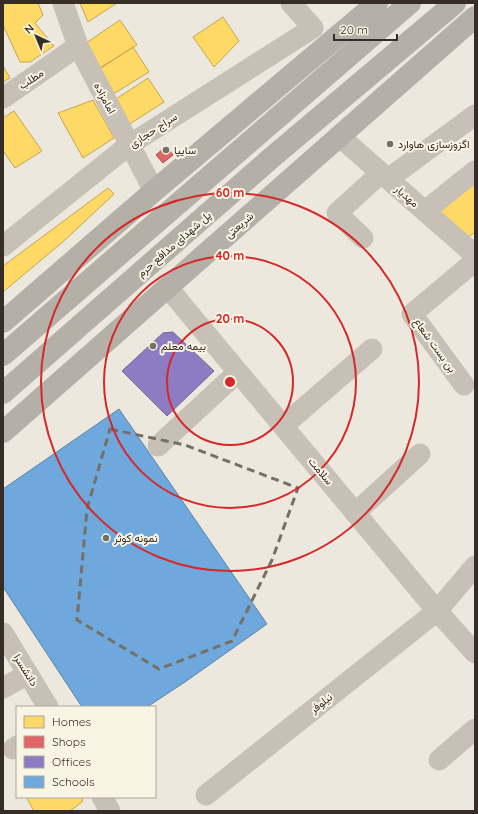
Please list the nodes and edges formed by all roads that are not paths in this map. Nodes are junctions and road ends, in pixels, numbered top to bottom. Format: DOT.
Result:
graph roads {
  1 [pos="63,3"];
  2 [pos="291,3"];
  3 [pos="377,3"];
  4 [pos="410,3"];
  5 [pos="455,3"];
  6 [pos="475,17"];
  7 [pos="78,46"];
  8 [pos="3,98"];
  9 [pos="475,115"];
  10 [pos="339,136"];
  11 [pos="129,144"];
  12 [pos="475,171"];
  13 [pos="385,176"];
  14 [pos="154,191"];
  15 [pos="425,211"];
  16 [pos="363,238"];
  17 [pos="3,246"];
  18 [pos="475,255"];
  19 [pos="475,260"];
  20 [pos="168,288"];
  21 [pos="3,322"];
  22 [pos="372,349"];
  23 [pos="3,355"];
  24 [pos="238,372"];
  25 [pos="464,385"];
  26 [pos="3,393"];
  27 [pos="283,426"];
  28 [pos="3,432"];
  29 [pos="158,446"];
  30 [pos="420,454"];
  31 [pos="355,513"];
  32 [pos="475,566"];
  33 [pos="437,611"];
  34 [pos="3,634"];
  35 [pos="475,653"];
  36 [pos="28,674"];
  37 [pos="3,688"];
  38 [pos="47,706"];
  39 [pos="475,729"];
  40 [pos="439,760"];
  41 [pos="206,795"];
  1 -- 7 [label="street, امامزاده"];
  2 -- 11 [label="street, سراج حجازی"];
  3 -- 14 [label="main road"];
  4 -- 23 [label="main road"];
  5 -- 26 [label="main road, پل شهدای مدافع حرم"];
  6 -- 10 [label="main road, شریعتی"];
  7 -- 8 [label="street, مطلب"];
  7 -- 11 [label="street, امامزاده"];
  9 -- 13 [label="street"];
  10 -- 13 [label="street, مهدیار"];
  10 -- 20 [label="main road, شریعتی"];
  11 -- 14 [label="street, امامزاده"];
  11 -- 17 [label="street, سراج حجازی"];
  12 -- 15 [label="street"];
  13 -- 15 [label="street, مهدیار"];
  13 -- 16 [label="street"];
  14 -- 21 [label="main road"];
  15 -- 18 [label="street, مهدیار"];
  19 -- 25 [label="street, بن بست شعاع"];
  20 -- 24 [label="street, سلامت"];
  20 -- 28 [label="main road, شریعتی"];
  22 -- 27 [label="street"];
  24 -- 27 [label="street, سلامت"];
  24 -- 29 [label="street"];
  27 -- 31 [label="street, سلامت"];
  30 -- 31 [label="street"];
  31 -- 33 [label="street, سلامت"];
  32 -- 33 [label="street, نیلوفر"];
  33 -- 35 [label="street, سلامت"];
  33 -- 41 [label="street, نیلوفر"];
  34 -- 36 [label="street, دانشسرا"];
  36 -- 37 [label="street"];
  36 -- 38 [label="street, دانشسرا"];
  39 -- 40 [label="street"];
}
